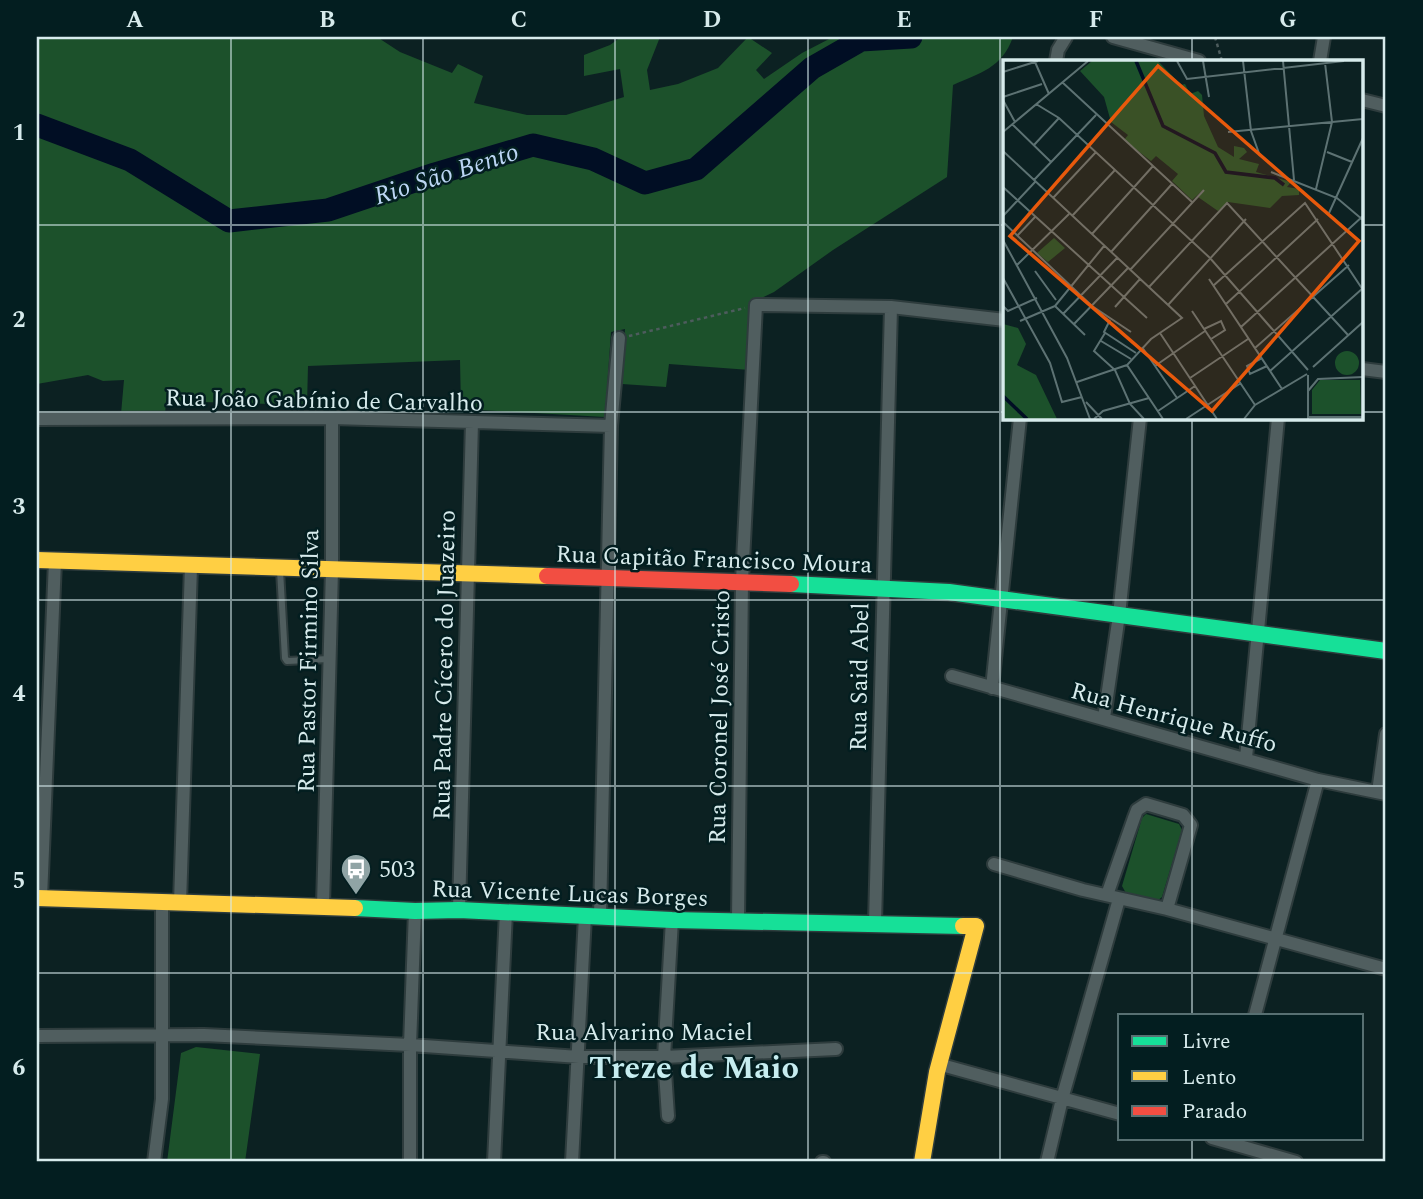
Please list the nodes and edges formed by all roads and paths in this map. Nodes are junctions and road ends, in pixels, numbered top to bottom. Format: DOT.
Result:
graph roads {
  1 [pos="1066,37"];
  2 [pos="1113,37"];
  3 [pos="1216,37"];
  4 [pos="1324,37"];
  5 [pos="1178,59"];
  6 [pos="1056,60"];
  7 [pos="1222,60"];
  8 [pos="1320,60"];
  9 [pos="1364,100"];
  10 [pos="1386,106"];
  11 [pos="756,305"];
  12 [pos="891,307"];
  13 [pos="1003,320"];
  14 [pos="619,338"];
  15 [pos="1364,369"];
  16 [pos="1386,372"];
  17 [pos="332,418"];
  18 [pos="37,419"];
  19 [pos="1020,420"];
  20 [pos="1140,420"];
  21 [pos="1278,420"];
  22 [pos="472,422"];
  23 [pos="611,426"];
  24 [pos="37,560"];
  25 [pos="55,561"];
  26 [pos="191,566"];
  27 [pos="280,568"];
  28 [pos="332,569"];
  29 [pos="468,575"];
  30 [pos="606,578"];
  31 [pos="742,581"];
  32 [pos="883,587"];
  33 [pos="1001,599"];
  34 [pos="1119,615"];
  35 [pos="1257,633"];
  36 [pos="1386,651"];
  37 [pos="329,659"];
  38 [pos="952,676"];
  39 [pos="992,688"];
  40 [pos="1104,718"];
  41 [pos="1386,734"];
  42 [pos="1246,758"];
  43 [pos="1318,780"];
  44 [pos="1382,793"];
  45 [pos="994,864"];
  46 [pos="1113,897"];
  47 [pos="39,898"];
  48 [pos="162,903"];
  49 [pos="180,903"];
  50 [pos="323,906"];
  51 [pos="1167,909"];
  52 [pos="459,910"];
  53 [pos="415,911"];
  54 [pos="506,912"];
  55 [pos="593,916"];
  56 [pos="672,920"];
  57 [pos="738,920"];
  58 [pos="875,923"];
  59 [pos="1276,940"];
  60 [pos="1386,970"];
  61 [pos="1255,1014"];
  62 [pos="163,1035"];
  63 [pos="37,1036"];
  64 [pos="410,1045"];
  65 [pos="835,1049"];
  66 [pos="501,1050"];
  67 [pos="579,1057"];
  68 [pos="664,1057"];
  69 [pos="938,1064"];
  70 [pos="1062,1099"];
  71 [pos="1118,1113"];
  72 [pos="668,1116"];
  73 [pos="1223,1140"];
  74 [pos="1267,1158"];
  75 [pos="154,1162"];
  76 [pos="410,1162"];
  77 [pos="494,1162"];
  78 [pos="572,1162"];
  79 [pos="922,1162"];
  80 [pos="1047,1162"];
  81 [pos="1296,1162"];
  1 -- 6 [label="street"];
  2 -- 5 [label="street"];
  3 -- 7 [label="path"];
  4 -- 8 [label="street"];
  9 -- 10 [label="street"];
  11 -- 12 [label="street"];
  11 -- 14 [label="path"];
  11 -- 31 [label="street, Rua Coronel José Cristo"];
  12 -- 13 [label="street"];
  12 -- 32 [label="street, Rua Said Abel"];
  14 -- 23 [label="street"];
  15 -- 16 [label="street"];
  17 -- 18 [label="street, Rua João Gabínio de Carvalho"];
  17 -- 22 [label="street, Rua João Gabínio de Carvalho"];
  17 -- 28 [label="street, Rua Pastor Firmino Silva"];
  19 -- 33 [label="street"];
  20 -- 34 [label="street"];
  21 -- 35 [label="street"];
  22 -- 23 [label="street, Rua João Gabínio de Carvalho"];
  22 -- 29 [label="street, Rua Padre Cícero do Juazeiro"];
  23 -- 30 [label="street"];
  24 -- 25 [label="main road, Rua Capitão Francisco Moura"];
  25 -- 26 [label="main road, Rua Capitão Francisco Moura"];
  25 -- 47 [label="street"];
  26 -- 27 [label="main road, Rua Capitão Francisco Moura"];
  26 -- 49 [label="street"];
  27 -- 28 [label="main road, Rua Capitão Francisco Moura"];
  27 -- 37 [label="lane"];
  28 -- 29 [label="main road, Rua Capitão Francisco Moura"];
  28 -- 37 [label="street, Rua Pastor Firmino Silva"];
  29 -- 30 [label="main road, Rua Capitão Francisco Moura"];
  29 -- 52 [label="street, Rua Padre Cícero do Juazeiro"];
  30 -- 31 [label="main road, Rua Capitão Francisco Moura"];
  30 -- 55 [label="street"];
  31 -- 32 [label="main road, Rua Capitão Francisco Moura"];
  31 -- 57 [label="street, Rua Coronel José Cristo"];
  32 -- 33 [label="main road, Rua Capitão Francisco Moura"];
  32 -- 58 [label="street, Rua Said Abel"];
  33 -- 34 [label="main road, Rua Capitão Francisco Moura"];
  33 -- 39 [label="street"];
  34 -- 35 [label="main road, Rua Capitão Francisco Moura"];
  34 -- 40 [label="street"];
  35 -- 36 [label="main road, Rua Capitão Francisco Moura"];
  35 -- 42 [label="street"];
  37 -- 50 [label="street, Rua Pastor Firmino Silva"];
  38 -- 39 [label="street, Rua Henrique Ruffo"];
  39 -- 40 [label="street, Rua Henrique Ruffo"];
  40 -- 42 [label="street, Rua Henrique Ruffo"];
  41 -- 44 [label="street"];
  42 -- 43 [label="street, Rua Henrique Ruffo"];
  43 -- 44 [label="street, Rua Henrique Ruffo"];
  43 -- 59 [label="street"];
  45 -- 46 [label="street"];
  46 -- 51 [label="street"];
  46 -- 51 [label="street"];
  46 -- 70 [label="street"];
  47 -- 48 [label="main road, Rua Vicente Lucas Borges"];
  48 -- 49 [label="main road, Rua Vicente Lucas Borges"];
  48 -- 62 [label="street"];
  49 -- 50 [label="main road, Rua Vicente Lucas Borges"];
  50 -- 53 [label="main road, Rua Vicente Lucas Borges"];
  51 -- 59 [label="street"];
  52 -- 53 [label="main road, Rua Vicente Lucas Borges"];
  52 -- 54 [label="main road, Rua Vicente Lucas Borges"];
  53 -- 64 [label="street"];
  54 -- 55 [label="main road, Rua Vicente Lucas Borges"];
  54 -- 66 [label="street"];
  55 -- 56 [label="main road, Rua Vicente Lucas Borges"];
  55 -- 67 [label="street"];
  56 -- 57 [label="main road, Rua Vicente Lucas Borges"];
  56 -- 68 [label="street"];
  57 -- 58 [label="main road, Rua Vicente Lucas Borges"];
  58 -- 69 [label="main road, Rua Vicente Lucas Borges"];
  59 -- 60 [label="street"];
  59 -- 61 [label="street"];
  62 -- 63 [label="street, Rua Alvarino Maciel"];
  62 -- 64 [label="street, Rua Alvarino Maciel"];
  62 -- 75 [label="street"];
  64 -- 66 [label="street, Rua Alvarino Maciel"];
  64 -- 76 [label="street"];
  65 -- 68 [label="street, Rua Alvarino Maciel"];
  66 -- 67 [label="street, Rua Alvarino Maciel"];
  66 -- 77 [label="street"];
  67 -- 68 [label="street, Rua Alvarino Maciel"];
  67 -- 78 [label="street"];
  68 -- 72 [label="street"];
  69 -- 70 [label="street"];
  69 -- 79 [label="main road"];
  70 -- 71 [label="street"];
  70 -- 80 [label="street"];
  73 -- 74 [label="street"];
  74 -- 81 [label="street"];
}
